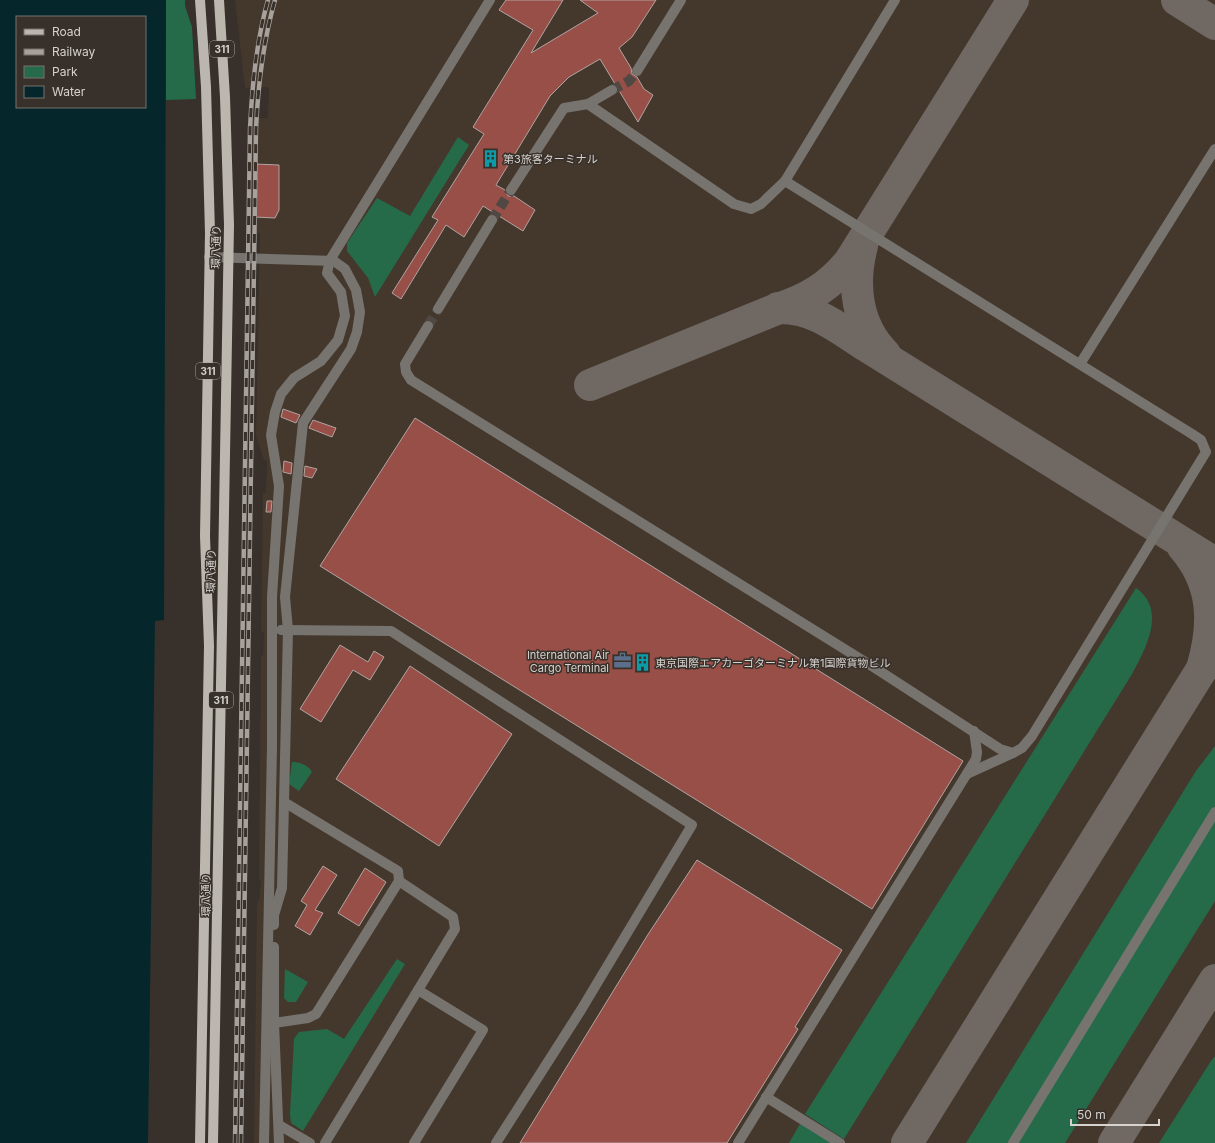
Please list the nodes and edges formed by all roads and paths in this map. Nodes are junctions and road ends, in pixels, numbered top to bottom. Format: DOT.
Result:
graph roads {
  1 [pos="200,0"];
  2 [pos="219,0"];
  3 [pos="490,0"];
  4 [pos="681,0"];
  5 [pos="895,0"];
  6 [pos="637,72"];
  7 [pos="612,90"];
  8 [pos="588,104"];
  9 [pos="1215,149"];
  10 [pos="785,181"];
  11 [pos="511,190"];
  12 [pos="492,220"];
  13 [pos="209,257"];
  14 [pos="228,258"];
  15 [pos="330,260"];
  16 [pos="438,309"];
  17 [pos="428,326"];
  18 [pos="1080,364"];
  19 [pos="272,630"];
  20 [pos="288,630"];
  21 [pos="974,731"];
  22 [pos="1013,754"];
  23 [pos="967,774"];
  24 [pos="284,802"];
  25 [pos="1215,812"];
  26 [pos="399,881"];
  27 [pos="418,990"];
  28 [pos="274,1023"];
  29 [pos="766,1097"];
  30 [pos="279,1125"];
  31 [pos="200,1143"];
  32 [pos="213,1143"];
  33 [pos="264,1143"];
  34 [pos="280,1143"];
  35 [pos="310,1143"];
  36 [pos="325,1143"];
  37 [pos="414,1143"];
  38 [pos="496,1143"];
  39 [pos="738,1143"];
  40 [pos="840,1143"];
  41 [pos="1013,1143"];
  1 -- 13 [label="main road, 環八通り / 311"];
  2 -- 14 [label="main road, 環八通り / 311"];
  3 -- 15 [label="street"];
  4 -- 6 [label="street"];
  5 -- 10 [label="street"];
  7 -- 8 [label="street"];
  8 -- 10 [label="street"];
  8 -- 11 [label="street"];
  9 -- 18 [label="street"];
  10 -- 18 [label="street"];
  12 -- 16 [label="street"];
  13 -- 14 [label="street"];
  13 -- 31 [label="main road, 環八通り / 311"];
  14 -- 15 [label="street"];
  14 -- 32 [label="main road, 環八通り / 311"];
  15 -- 19 [label="street"];
  15 -- 20 [label="street"];
  17 -- 21 [label="street"];
  18 -- 22 [label="street"];
  19 -- 20 [label="street"];
  19 -- 33 [label="street"];
  20 -- 24 [label="street"];
  20 -- 38 [label="street"];
  21 -- 22 [label="street"];
  21 -- 23 [label="street"];
  22 -- 23 [label="street"];
  23 -- 29 [label="street"];
  24 -- 26 [label="street"];
  24 -- 28 [label="street"];
  25 -- 41 [label="street"];
  26 -- 27 [label="street"];
  26 -- 28 [label="street"];
  27 -- 36 [label="street"];
  27 -- 37 [label="street"];
  28 -- 30 [label="street"];
  29 -- 39 [label="street"];
  29 -- 40 [label="street"];
  30 -- 34 [label="street"];
  30 -- 35 [label="street"];
}
